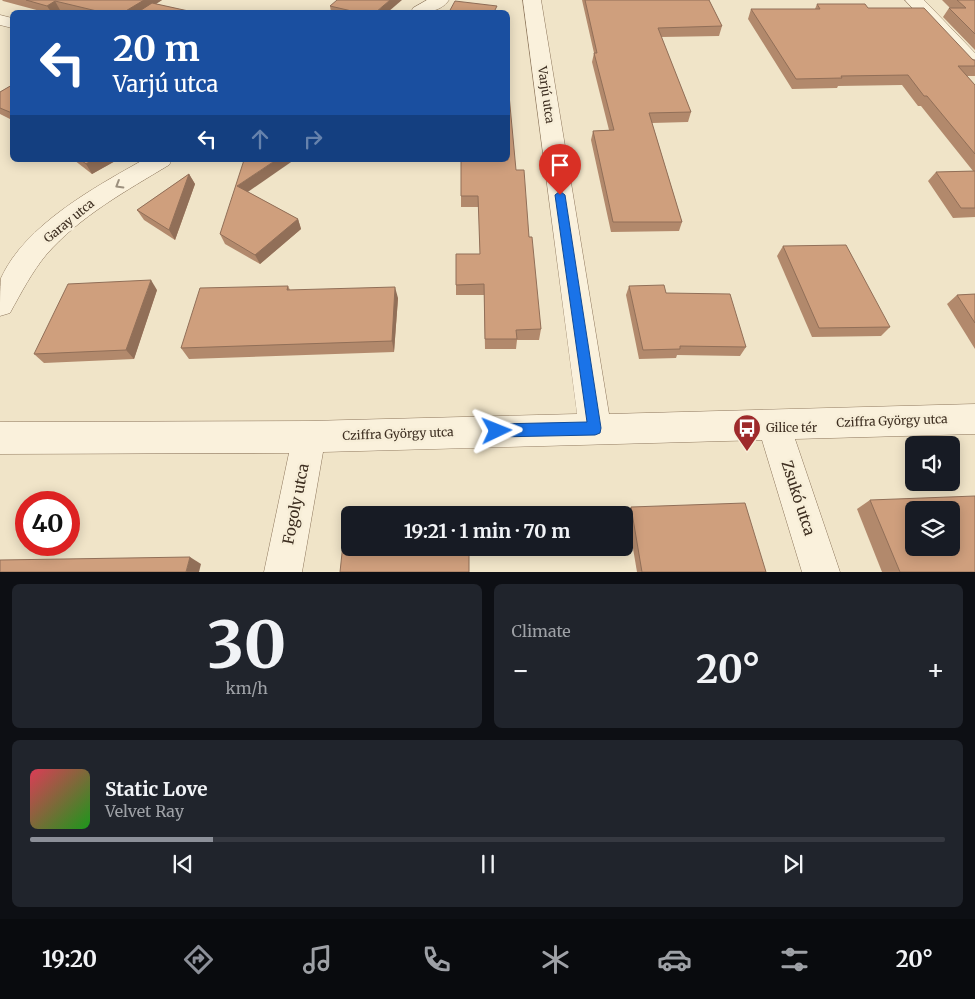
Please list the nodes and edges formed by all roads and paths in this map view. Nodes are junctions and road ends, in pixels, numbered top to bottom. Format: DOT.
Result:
graph roads {
  1 [pos="440,0"];
  2 [pos="532,0"];
  3 [pos="914,0"];
  4 [pos="422,10"];
  5 [pos="975,64"];
  6 [pos="158,162"];
  7 [pos="0,305"];
  8 [pos="975,419"];
  9 [pos="774,425"];
  10 [pos="595,428"];
  11 [pos="308,437"];
  12 [pos="0,438"];
  13 [pos="283,572"];
  14 [pos="821,572"];
  1 -- 4 [label="street"];
  2 -- 10 [label="street, Varjú utca"];
  3 -- 5 [label="street"];
  6 -- 7 [label="street, Garay utca, one-way"];
  8 -- 9 [label="street, Cziffra György utca"];
  9 -- 10 [label="street, Cziffra György utca"];
  9 -- 14 [label="street, Zsukó utca"];
  10 -- 11 [label="street, Cziffra György utca"];
  11 -- 12 [label="street, Cziffra György utca"];
  11 -- 13 [label="street, Fogoly utca"];
}
